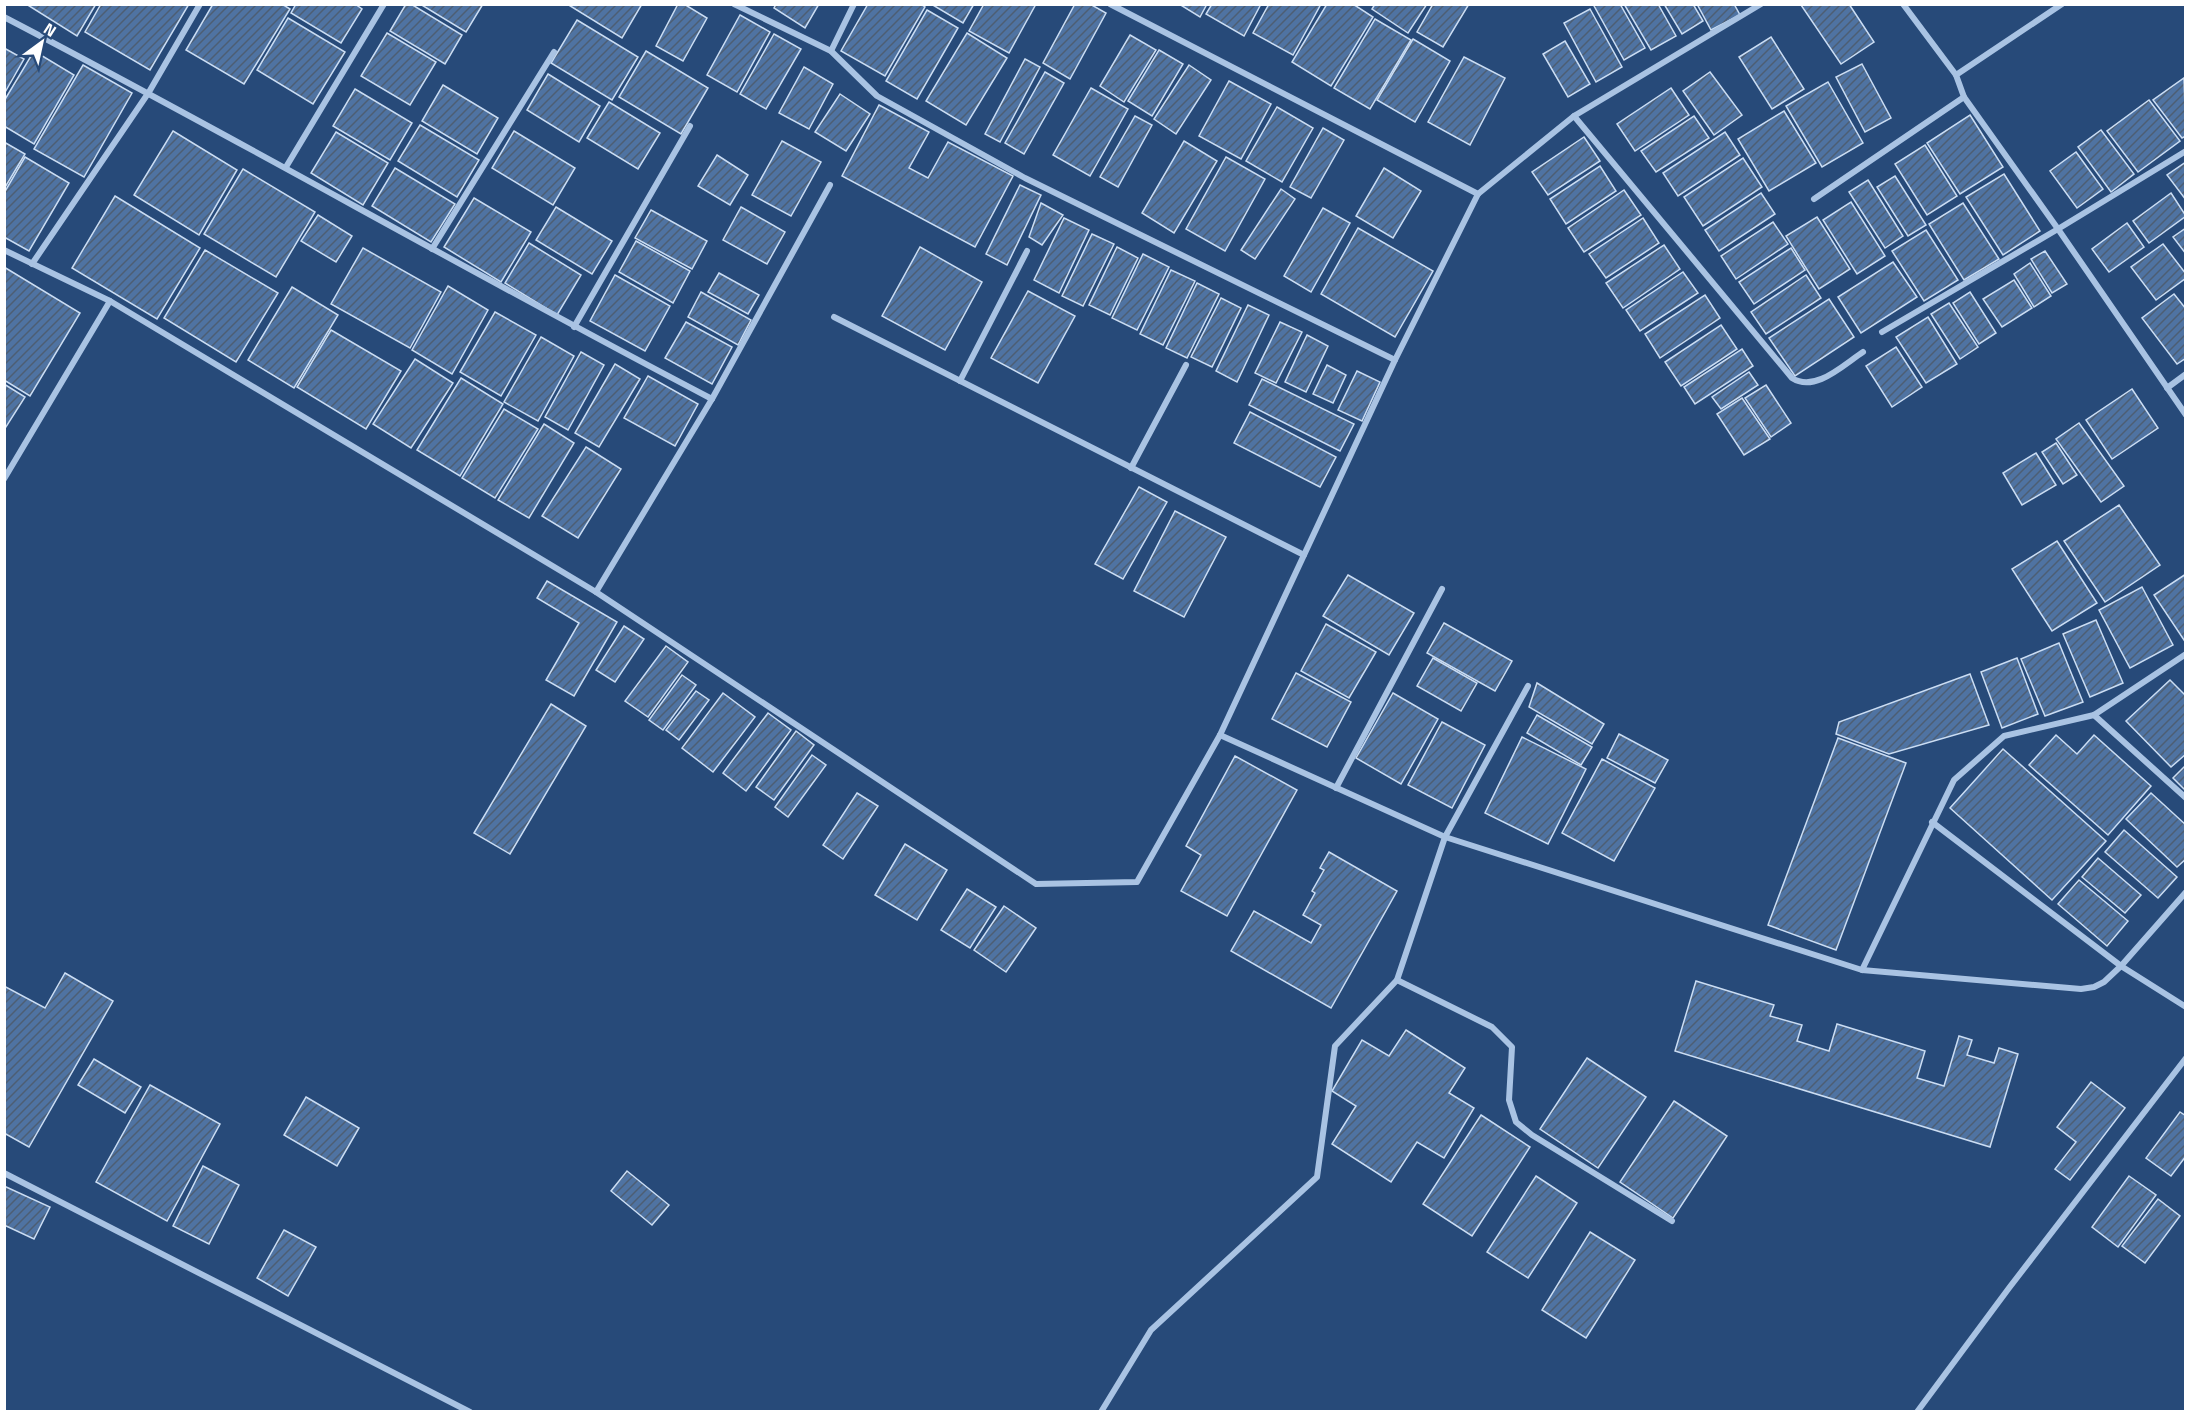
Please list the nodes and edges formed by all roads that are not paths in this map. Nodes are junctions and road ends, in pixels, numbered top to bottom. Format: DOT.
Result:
graph roads {
  1 [pos="200,4"];
  2 [pos="384,4"];
  3 [pos="734,4"];
  4 [pos="854,4"];
  5 [pos="1110,4"];
  6 [pos="1761,4"];
  7 [pos="1903,4"];
  8 [pos="2062,4"];
  9 [pos="4,17"];
  10 [pos="831,51"];
  11 [pos="554,52"];
  12 [pos="1956,75"];
  13 [pos="149,92"];
  14 [pos="1964,97"];
  15 [pos="1574,116"];
  16 [pos="690,126"];
  17 [pos="2186,151"];
  18 [pos="286,167"];
  19 [pos="830,185"];
  20 [pos="1478,194"];
  21 [pos="1814,200"];
  22 [pos="2058,229"];
  23 [pos="432,249"];
  24 [pos="4,250"];
  25 [pos="1027,251"];
  26 [pos="32,264"];
  27 [pos="110,301"];
  28 [pos="834,317"];
  29 [pos="574,327"];
  30 [pos="1882,332"];
  31 [pos="1863,352"];
  32 [pos="1395,360"];
  33 [pos="1186,365"];
  34 [pos="2186,374"];
  35 [pos="960,381"];
  36 [pos="2167,388"];
  37 [pos="712,399"];
  38 [pos="2186,415"];
  39 [pos="1131,468"];
  40 [pos="4,479"];
  41 [pos="1304,555"];
  42 [pos="1442,589"];
  43 [pos="596,592"];
  44 [pos="2186,654"];
  45 [pos="1528,686"];
  46 [pos="2094,715"];
  47 [pos="1220,735"];
  48 [pos="1336,788"];
  49 [pos="2186,798"];
  50 [pos="1932,822"];
  51 [pos="1445,837"];
  52 [pos="2186,892"];
  53 [pos="2121,966"];
  54 [pos="1862,970"];
  55 [pos="1397,980"];
  56 [pos="2186,1007"];
  57 [pos="2186,1058"];
  58 [pos="4,1173"];
  59 [pos="1672,1221"];
  60 [pos="470,1412"];
  61 [pos="1101,1412"];
  62 [pos="1917,1412"];
  1 -- 13 [label="street"];
  2 -- 18 [label="street"];
  3 -- 10 [label="street"];
  4 -- 10 [label="street"];
  5 -- 20 [label="street"];
  6 -- 15 [label="street"];
  7 -- 12 [label="street"];
  8 -- 12 [label="street"];
  9 -- 13 [label="street"];
  10 -- 32 [label="street"];
  11 -- 23 [label="street"];
  12 -- 14 [label="street"];
  13 -- 18 [label="street"];
  13 -- 26 [label="street"];
  14 -- 21 [label="street"];
  14 -- 22 [label="street"];
  15 -- 20 [label="street"];
  15 -- 31 [label="street"];
  16 -- 29 [label="street"];
  17 -- 22 [label="street"];
  18 -- 23 [label="street"];
  19 -- 37 [label="street"];
  20 -- 32 [label="street"];
  22 -- 30 [label="street"];
  22 -- 36 [label="street"];
  23 -- 29 [label="street"];
  24 -- 26 [label="street"];
  25 -- 35 [label="street"];
  26 -- 27 [label="street"];
  27 -- 40 [label="street"];
  27 -- 43 [label="street"];
  28 -- 35 [label="street"];
  29 -- 37 [label="street"];
  32 -- 41 [label="street"];
  33 -- 39 [label="street"];
  34 -- 36 [label="street"];
  35 -- 39 [label="street"];
  36 -- 38 [label="street"];
  37 -- 43 [label="street"];
  39 -- 41 [label="street"];
  41 -- 47 [label="street"];
  42 -- 48 [label="street"];
  43 -- 47 [label="street"];
  44 -- 46 [label="street"];
  45 -- 51 [label="street"];
  46 -- 49 [label="street"];
  46 -- 50 [label="street"];
  47 -- 48 [label="street"];
  48 -- 51 [label="street"];
  50 -- 53 [label="street"];
  50 -- 54 [label="street"];
  51 -- 54 [label="street"];
  51 -- 55 [label="street"];
  52 -- 53 [label="street"];
  53 -- 54 [label="street"];
  53 -- 56 [label="street"];
  55 -- 59 [label="street"];
  55 -- 61 [label="street"];
  57 -- 62 [label="street"];
  58 -- 60 [label="street"];
}
